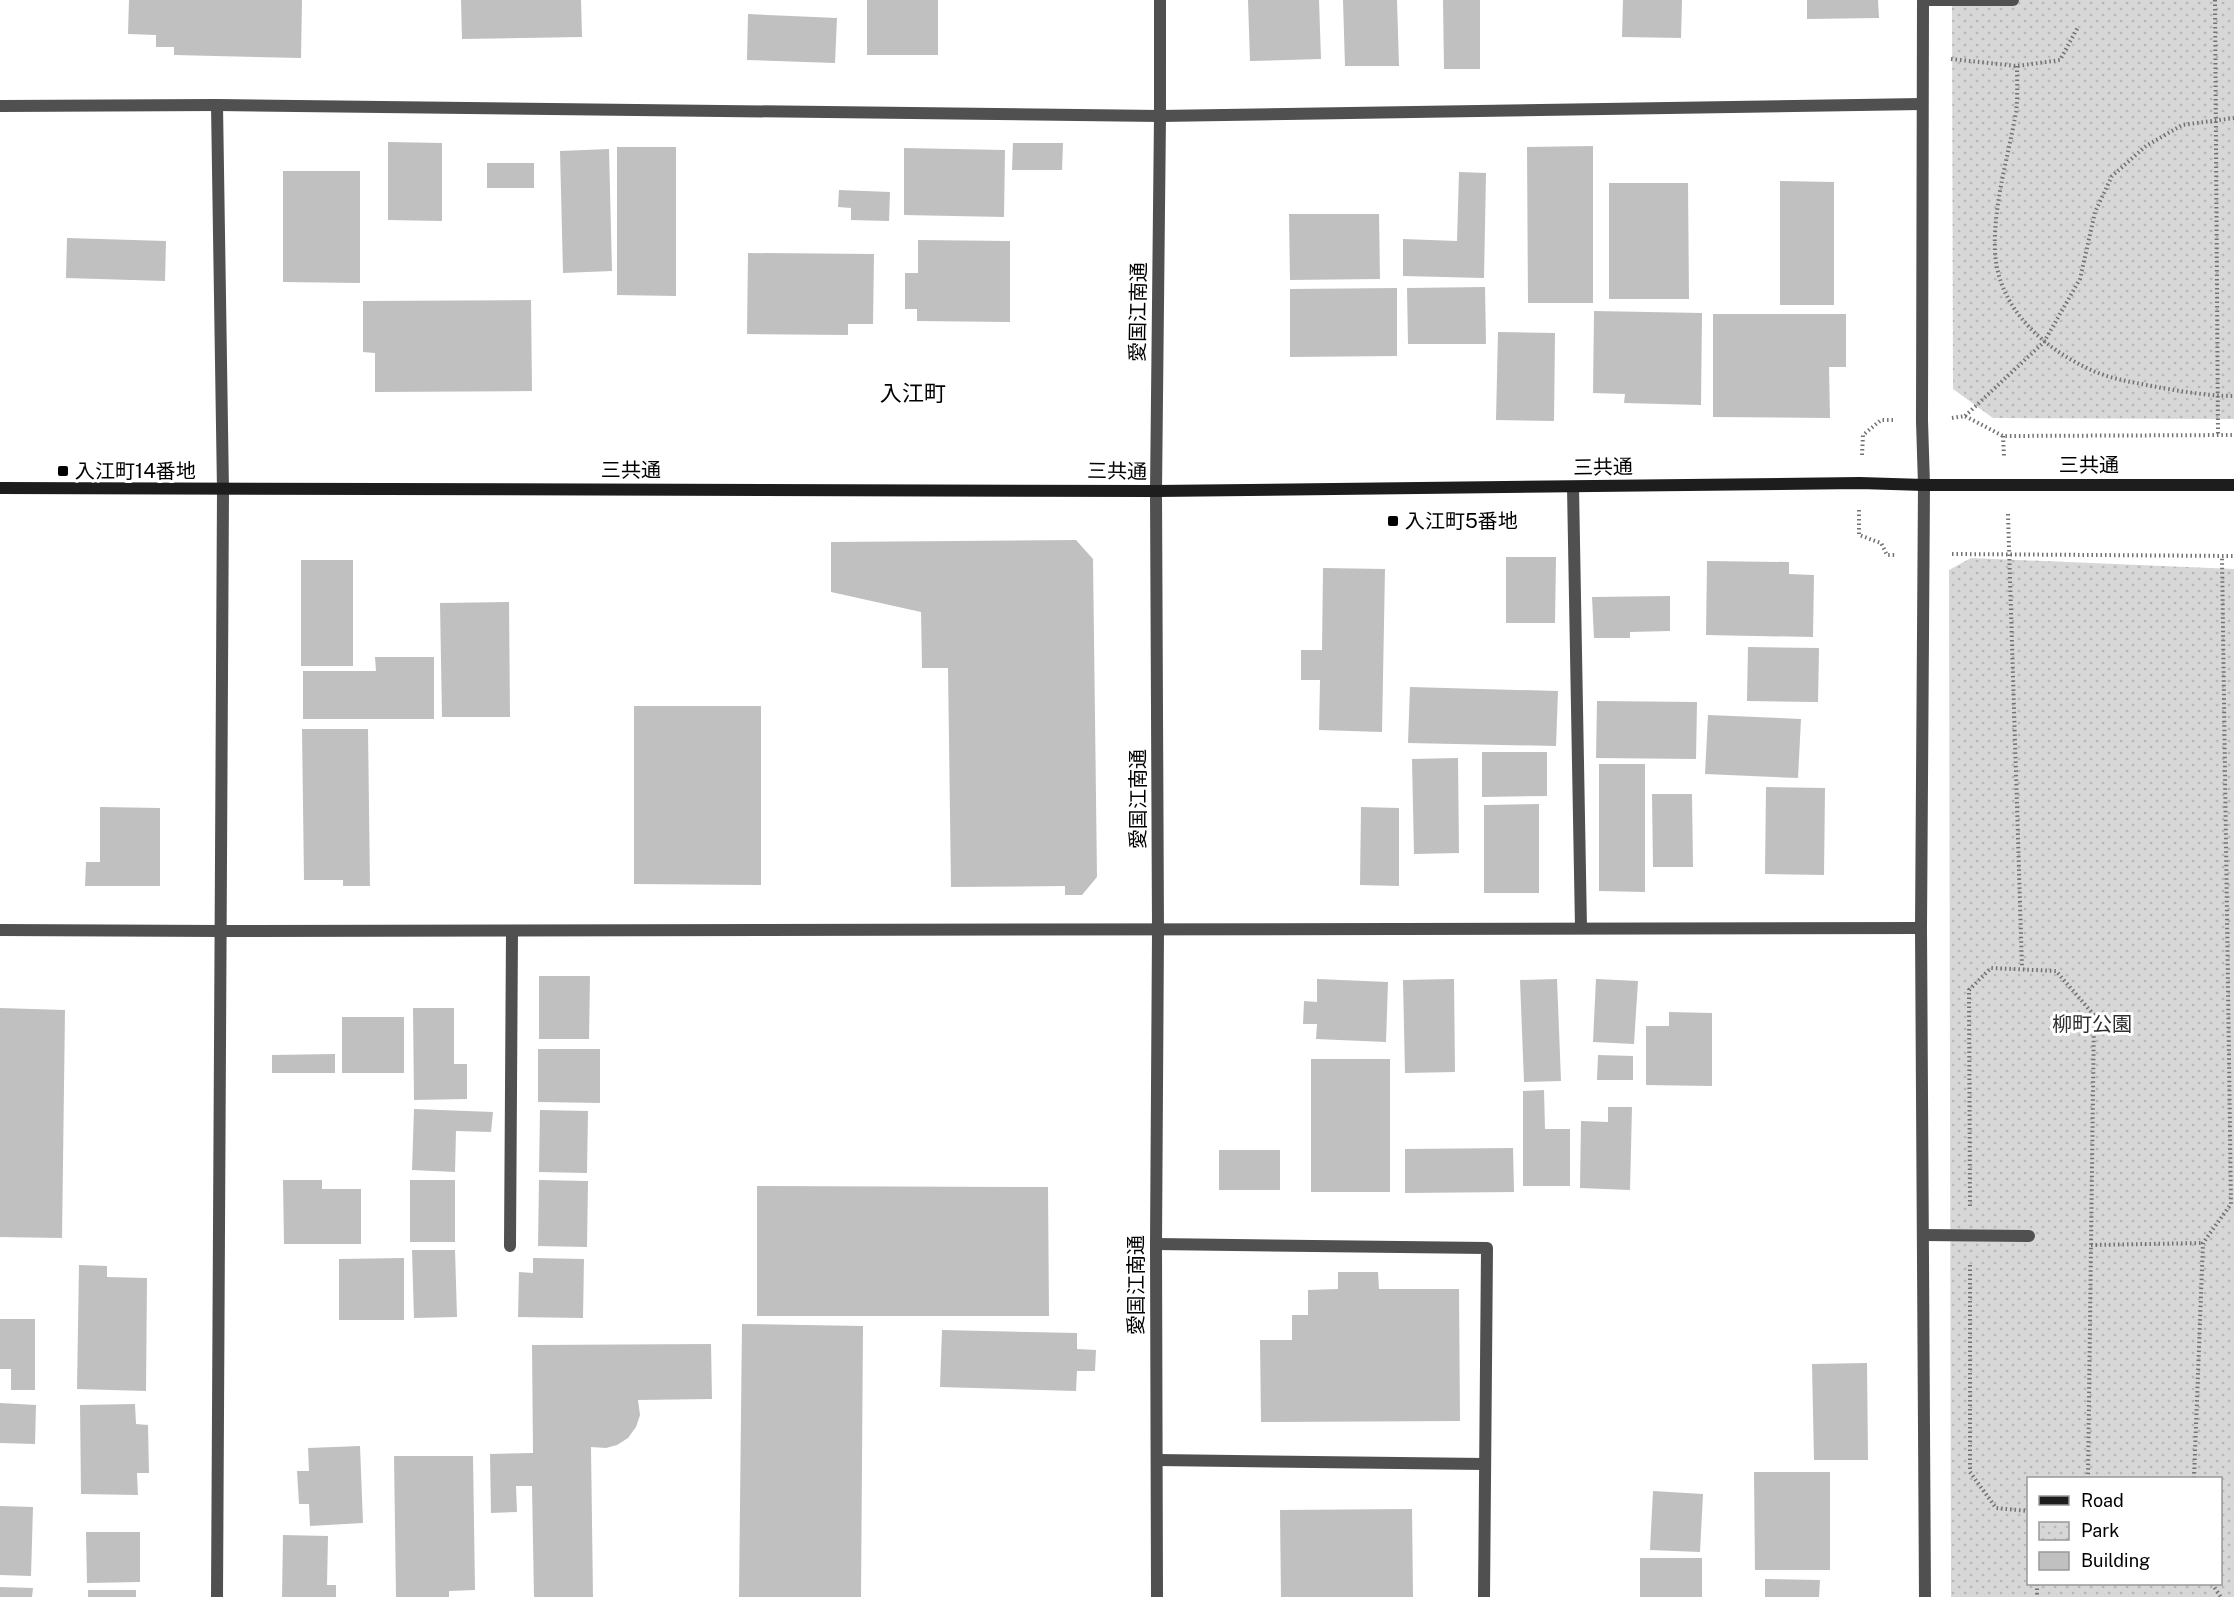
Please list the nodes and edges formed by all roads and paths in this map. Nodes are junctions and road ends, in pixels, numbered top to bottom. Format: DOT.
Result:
graph roads {
  1 [pos="1160,0"];
  2 [pos="1923,0"];
  3 [pos="2013,0"];
  4 [pos="2215,0"];
  5 [pos="2078,27"];
  6 [pos="1923,56"];
  7 [pos="2017,66"];
  8 [pos="1922,104"];
  9 [pos="217,105"];
  10 [pos="0,106"];
  11 [pos="1160,116"];
  12 [pos="2234,118"];
  13 [pos="2216,121"];
  14 [pos="2044,342"];
  15 [pos="2219,396"];
  16 [pos="2234,396"];
  17 [pos="1965,416"];
  18 [pos="1922,421"];
  19 [pos="2218,435"];
  20 [pos="2234,435"];
  21 [pos="2007,484"];
  22 [pos="1924,485"];
  23 [pos="2234,485"];
  24 [pos="1572,487"];
  25 [pos="0,488"];
  26 [pos="223,490"];
  27 [pos="1156,491"];
  28 [pos="1922,554"];
  29 [pos="2010,555"];
  30 [pos="2222,556"];
  31 [pos="2234,556"];
  32 [pos="1581,928"];
  33 [pos="1921,928"];
  34 [pos="0,930"];
  35 [pos="1158,930"];
  36 [pos="512,931"];
  37 [pos="221,932"];
  38 [pos="2233,1203"];
  39 [pos="1923,1235"];
  40 [pos="2030,1236"];
  41 [pos="2203,1243"];
  42 [pos="1156,1244"];
  43 [pos="2091,1245"];
  44 [pos="510,1246"];
  45 [pos="1157,1460"];
  46 [pos="1485,1464"];
  47 [pos="2088,1477"];
  48 [pos="2194,1477"];
  49 [pos="218,1597"];
  50 [pos="1157,1597"];
  51 [pos="1484,1597"];
  52 [pos="1925,1597"];
  1 -- 11 [label="street, 愛国江南通"];
  2 -- 3 [label="street"];
  2 -- 6 [label="street"];
  4 -- 13 [label="path"];
  5 -- 7 [label="path"];
  6 -- 7 [label="path"];
  6 -- 8 [label="street"];
  7 -- 14 [label="path"];
  8 -- 11 [label="street"];
  8 -- 18 [label="street"];
  9 -- 10 [label="street"];
  9 -- 11 [label="street"];
  9 -- 26 [label="street"];
  11 -- 27 [label="street, 愛国江南通"];
  12 -- 13 [label="path"];
  13 -- 14 [label="path"];
  13 -- 15 [label="path"];
  14 -- 15 [label="path"];
  14 -- 17 [label="path"];
  15 -- 16 [label="path"];
  15 -- 19 [label="path"];
  17 -- 18 [label="path"];
  17 -- 19 [label="path"];
  18 -- 22 [label="street"];
  19 -- 20 [label="path"];
  21 -- 22 [label="street, 三共通"];
  21 -- 23 [label="street, 三共通"];
  21 -- 29 [label="path"];
  22 -- 24 [label="street, 三共通"];
  22 -- 28 [label="street"];
  24 -- 27 [label="street, 三共通"];
  24 -- 32 [label="street"];
  25 -- 26 [label="street, 三共通"];
  26 -- 27 [label="street, 三共通"];
  26 -- 37 [label="street"];
  27 -- 35 [label="street, 愛国江南通"];
  28 -- 29 [label="path"];
  28 -- 33 [label="street"];
  29 -- 30 [label="path"];
  29 -- 43 [label="path"];
  30 -- 31 [label="path"];
  30 -- 38 [label="path"];
  32 -- 33 [label="street"];
  32 -- 35 [label="street"];
  33 -- 39 [label="street"];
  34 -- 37 [label="street"];
  35 -- 36 [label="street"];
  35 -- 42 [label="street, 愛国江南通"];
  36 -- 37 [label="street"];
  36 -- 44 [label="street"];
  37 -- 49 [label="street"];
  38 -- 41 [label="path"];
  39 -- 40 [label="street"];
  39 -- 52 [label="street"];
  41 -- 43 [label="path"];
  41 -- 48 [label="path"];
  42 -- 45 [label="street, 愛国江南通"];
  42 -- 46 [label="street"];
  43 -- 47 [label="path"];
  45 -- 46 [label="street"];
  45 -- 50 [label="street, 愛国江南通"];
  46 -- 51 [label="street"];
}
